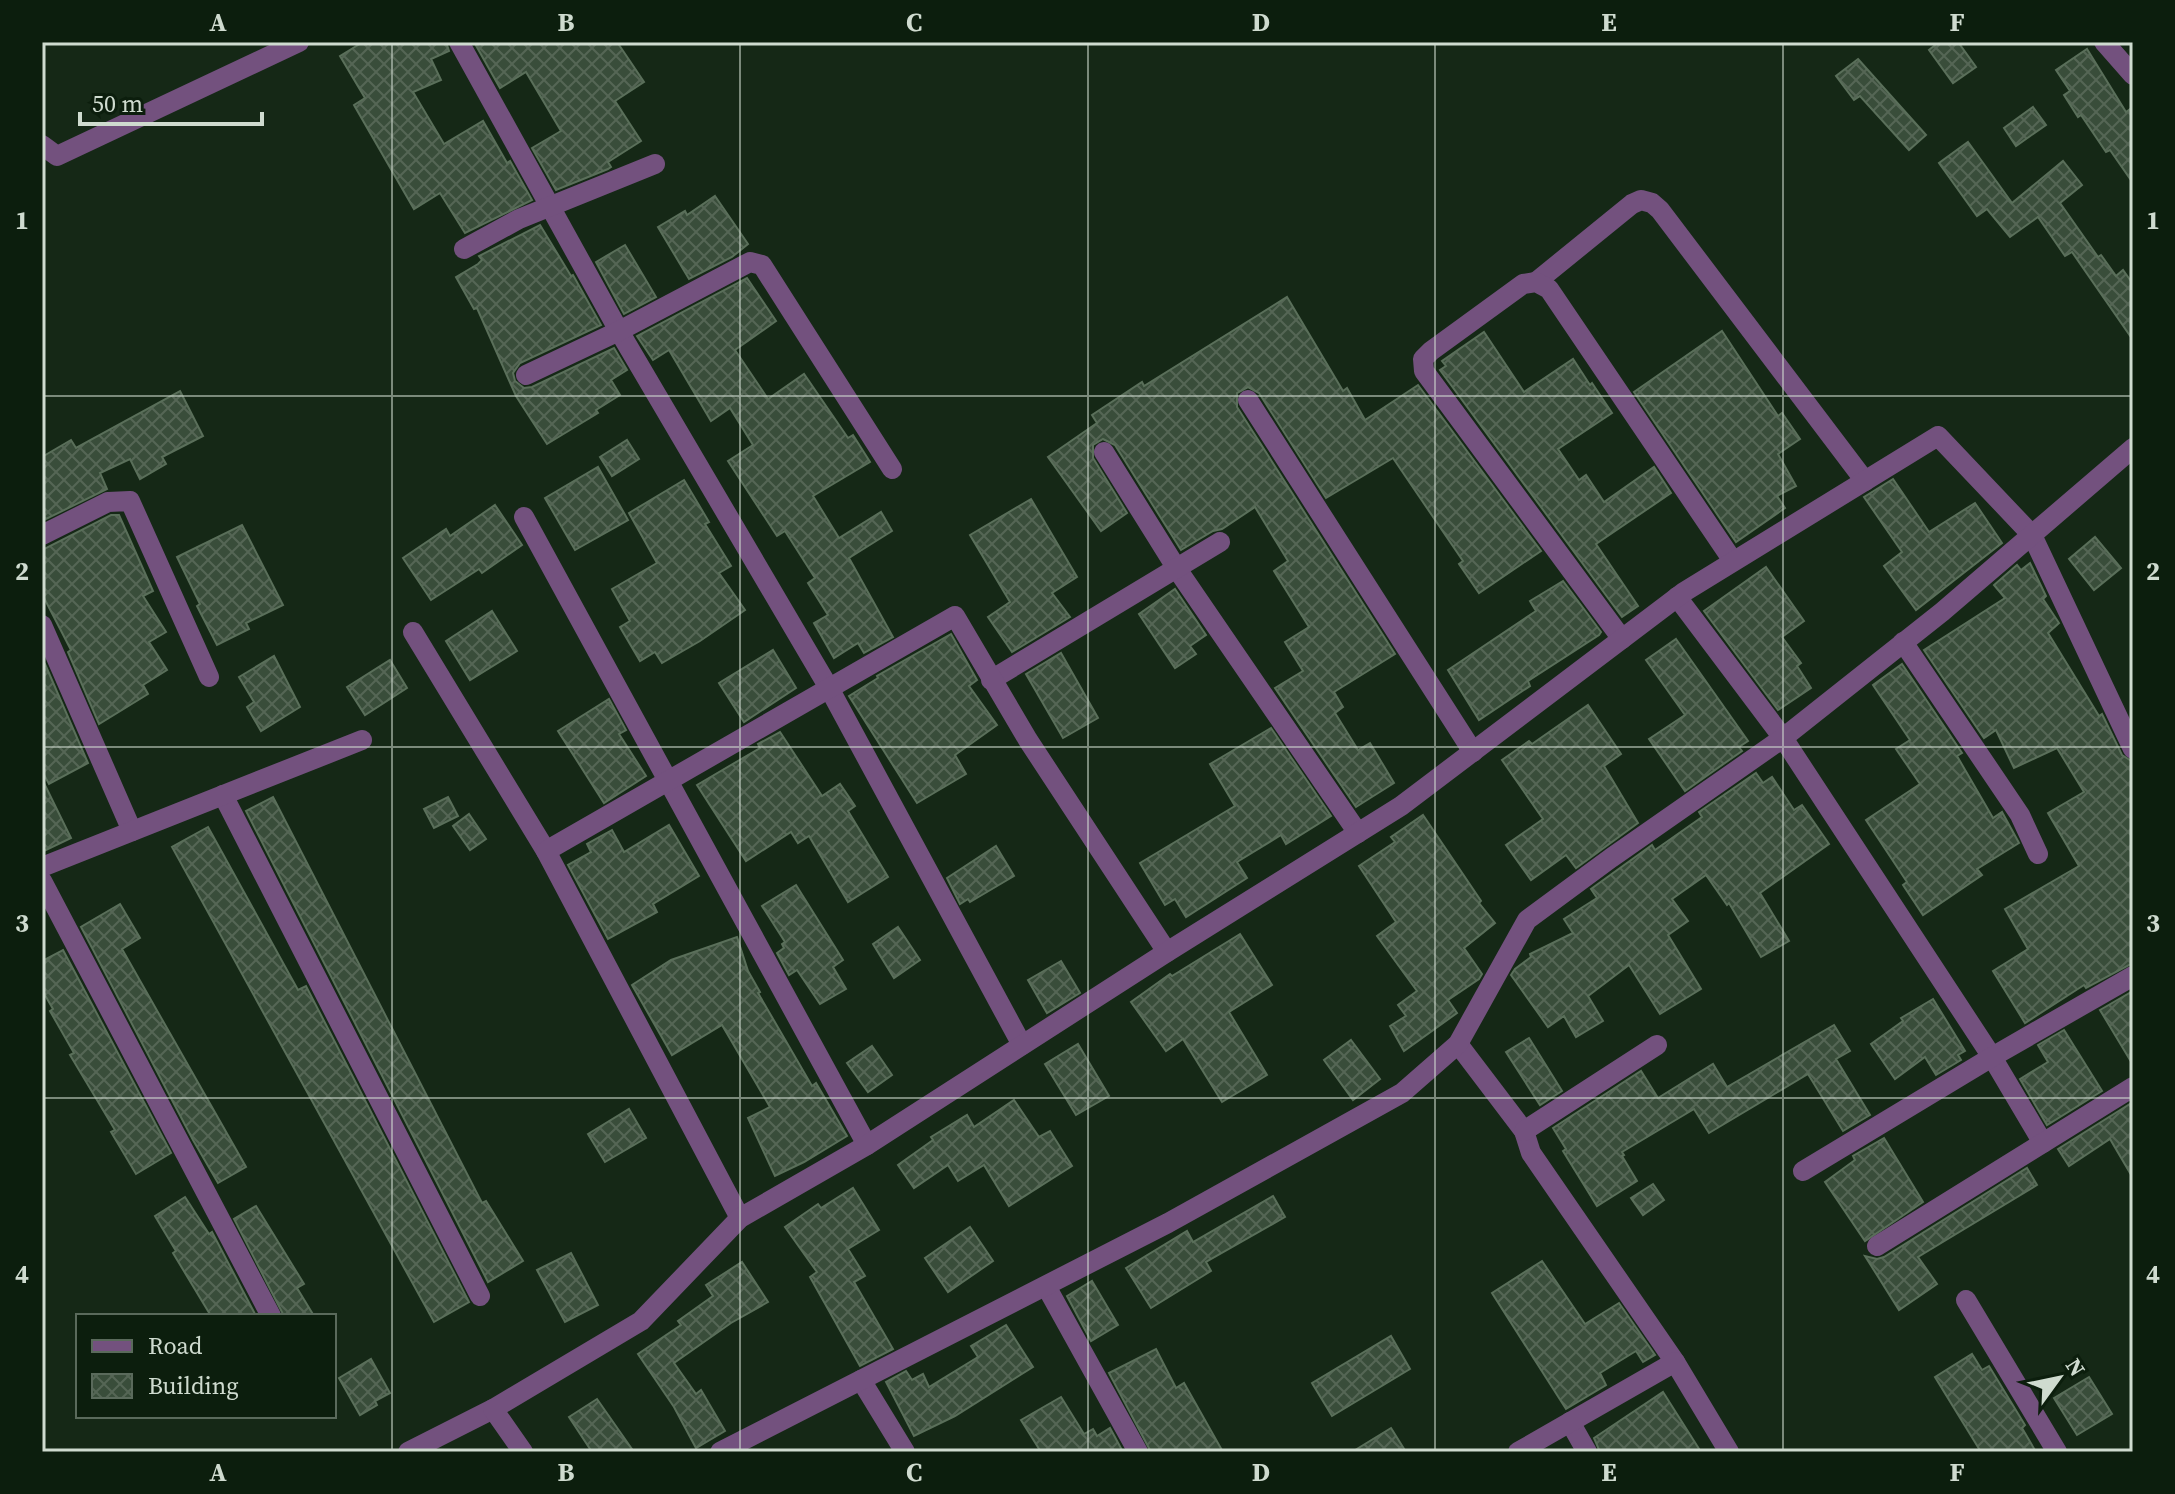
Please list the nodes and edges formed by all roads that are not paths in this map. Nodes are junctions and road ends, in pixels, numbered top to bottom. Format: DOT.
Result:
graph roads {
  1 [pos="299,42"];
  2 [pos="459,42"];
  3 [pos="2104,42"];
  4 [pos="2133,75"];
  5 [pos="42,145"];
  6 [pos="655,164"];
  7 [pos="549,208"];
  8 [pos="464,249"];
  9 [pos="1536,282"];
  10 [pos="619,331"];
  11 [pos="526,375"];
  12 [pos="1248,400"];
  13 [pos="2133,448"];
  14 [pos="1104,452"];
  15 [pos="892,469"];
  16 [pos="1865,481"];
  17 [pos="524,517"];
  18 [pos="42,535"];
  19 [pos="2032,535"];
  20 [pos="1220,542"];
  21 [pos="1733,561"];
  22 [pos="1177,569"];
  23 [pos="1677,597"];
  24 [pos="42,625"];
  25 [pos="413,632"];
  26 [pos="1622,639"];
  27 [pos="1903,642"];
  28 [pos="209,677"];
  29 [pos="991,680"];
  30 [pos="829,688"];
  31 [pos="1783,738"];
  32 [pos="362,740"];
  33 [pos="2133,749"];
  34 [pos="1473,752"];
  35 [pos="669,779"];
  36 [pos="223,795"];
  37 [pos="132,831"];
  38 [pos="1358,833"];
  39 [pos="546,851"];
  40 [pos="2038,854"];
  41 [pos="42,867"];
  42 [pos="42,881"];
  43 [pos="1167,952"];
  44 [pos="2133,976"];
  45 [pos="1458,1044"];
  46 [pos="1022,1045"];
  47 [pos="1657,1045"];
  48 [pos="1992,1057"];
  49 [pos="2133,1087"];
  50 [pos="1524,1131"];
  51 [pos="2043,1143"];
  52 [pos="867,1145"];
  53 [pos="1803,1171"];
  54 [pos="740,1218"];
  55 [pos="1877,1246"];
  56 [pos="1046,1286"];
  57 [pos="480,1296"];
  58 [pos="1966,1300"];
  59 [pos="270,1314"];
  60 [pos="1675,1362"];
  61 [pos="861,1380"];
  62 [pos="493,1409"];
  63 [pos="1570,1422"];
  64 [pos="408,1452"];
  65 [pos="523,1452"];
  66 [pos="720,1452"];
  67 [pos="905,1452"];
  68 [pos="1138,1452"];
  69 [pos="1518,1452"];
  70 [pos="1587,1452"];
  71 [pos="1729,1452"];
  72 [pos="2057,1452"];
  1 -- 5 [label="street"];
  2 -- 7 [label="street"];
  3 -- 4 [label="street"];
  6 -- 7 [label="street"];
  7 -- 8 [label="street"];
  7 -- 10 [label="street"];
  9 -- 16 [label="street"];
  9 -- 21 [label="street"];
  9 -- 26 [label="street"];
  10 -- 11 [label="street"];
  10 -- 15 [label="street"];
  10 -- 30 [label="street"];
  12 -- 34 [label="street"];
  13 -- 19 [label="street"];
  14 -- 22 [label="street"];
  16 -- 19 [label="street"];
  16 -- 21 [label="street"];
  17 -- 35 [label="street"];
  18 -- 28 [label="street"];
  19 -- 27 [label="street"];
  19 -- 33 [label="street"];
  20 -- 22 [label="street"];
  21 -- 23 [label="street"];
  22 -- 29 [label="street"];
  22 -- 38 [label="street"];
  23 -- 26 [label="street"];
  23 -- 31 [label="street"];
  24 -- 37 [label="street"];
  25 -- 39 [label="street"];
  26 -- 34 [label="street"];
  27 -- 31 [label="street"];
  27 -- 40 [label="street"];
  29 -- 30 [label="street"];
  29 -- 43 [label="street"];
  30 -- 35 [label="street"];
  30 -- 46 [label="street"];
  31 -- 45 [label="street"];
  31 -- 48 [label="street"];
  32 -- 36 [label="street"];
  34 -- 38 [label="street"];
  35 -- 39 [label="street"];
  35 -- 52 [label="street"];
  36 -- 37 [label="street"];
  36 -- 57 [label="street"];
  37 -- 41 [label="street"];
  38 -- 43 [label="street"];
  39 -- 54 [label="street"];
  42 -- 59 [label="street"];
  43 -- 46 [label="street"];
  44 -- 48 [label="street"];
  45 -- 50 [label="street"];
  45 -- 56 [label="street"];
  46 -- 52 [label="street"];
  47 -- 50 [label="street"];
  48 -- 51 [label="street"];
  48 -- 53 [label="street"];
  49 -- 51 [label="street"];
  50 -- 60 [label="street"];
  51 -- 55 [label="street"];
  52 -- 54 [label="street"];
  54 -- 62 [label="street"];
  56 -- 61 [label="street"];
  56 -- 68 [label="street"];
  58 -- 72 [label="street"];
  60 -- 63 [label="street"];
  60 -- 71 [label="street"];
  61 -- 66 [label="street"];
  61 -- 67 [label="street"];
  62 -- 64 [label="street"];
  62 -- 65 [label="street"];
  63 -- 69 [label="street"];
  63 -- 70 [label="street"];
}
